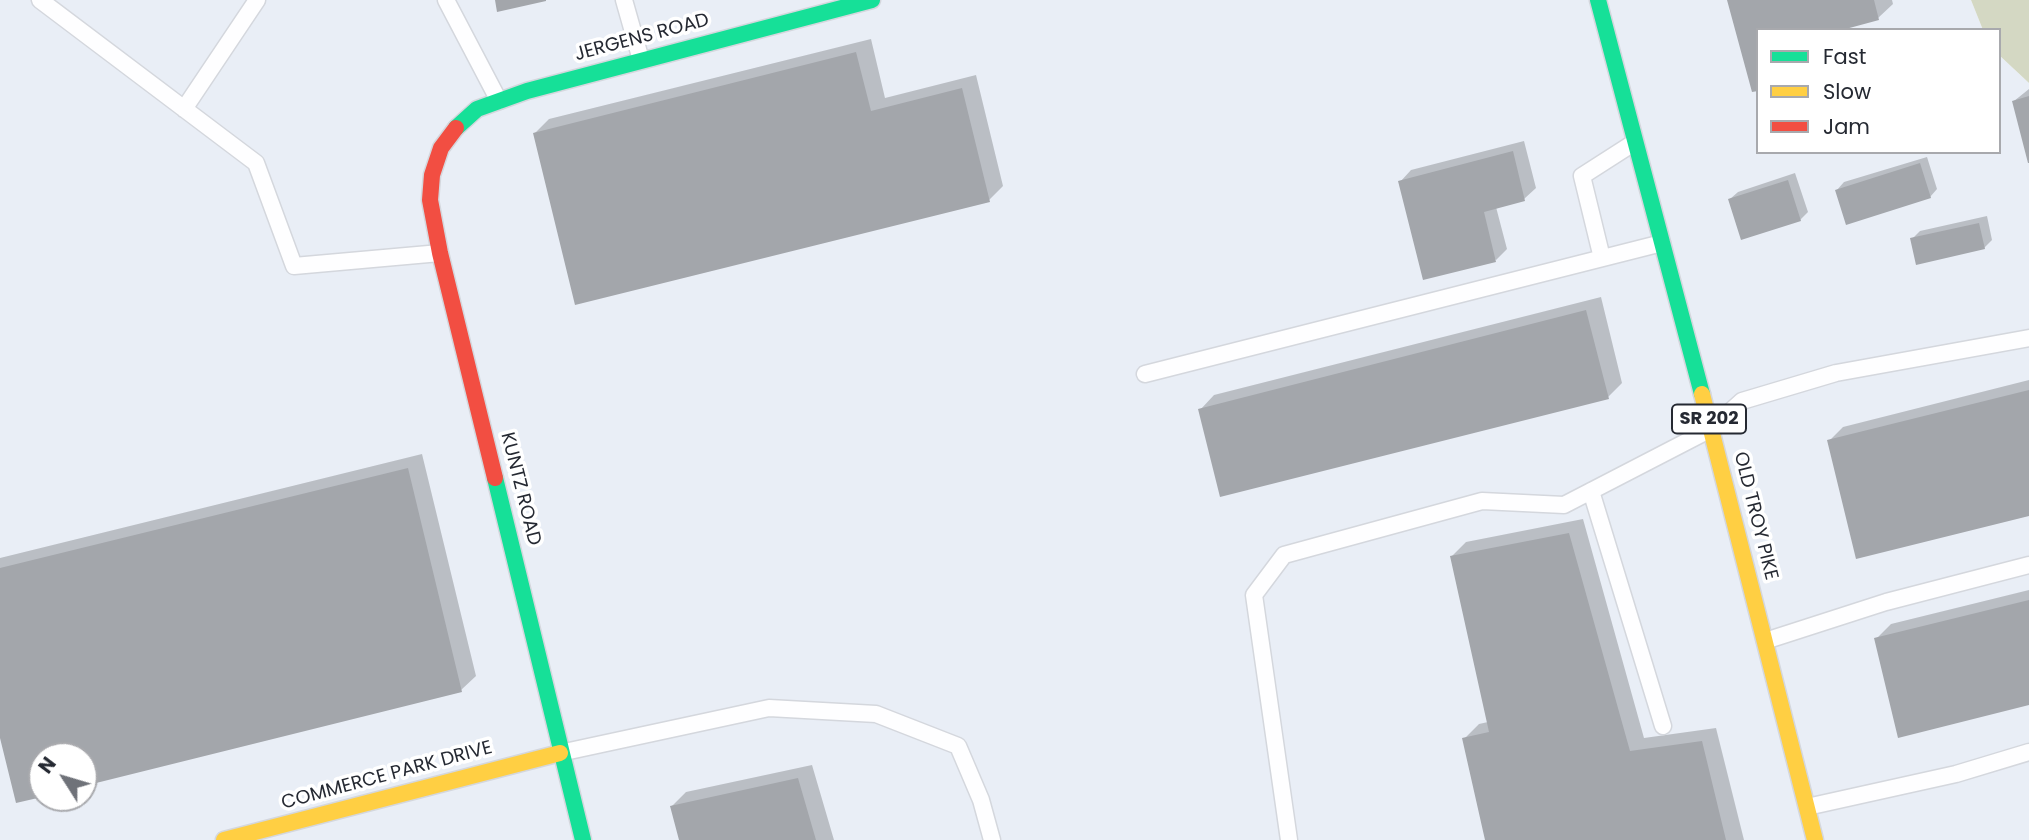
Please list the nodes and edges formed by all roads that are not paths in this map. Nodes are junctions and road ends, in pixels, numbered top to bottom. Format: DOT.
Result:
graph roads {
  1 [pos="40,0"];
  2 [pos="257,0"];
  3 [pos="446,0"];
  4 [pos="624,0"];
  5 [pos="872,0"];
  6 [pos="1598,0"];
  7 [pos="834,4"];
  8 [pos="641,60"];
  9 [pos="499,101"];
  10 [pos="184,109"];
  11 [pos="1635,142"];
  12 [pos="441,148"];
  13 [pos="1662,243"];
  14 [pos="440,253"];
  15 [pos="1602,258"];
  16 [pos="2029,338"];
  17 [pos="1145,374"];
  18 [pos="1711,429"];
  19 [pos="1591,491"];
  20 [pos="2029,565"];
  21 [pos="1765,641"];
  22 [pos="1663,726"];
  23 [pos="2029,752"];
  24 [pos="560,753"];
  25 [pos="1807,807"];
  26 [pos="223,840"];
  27 [pos="583,840"];
  28 [pos="992,840"];
  29 [pos="1289,840"];
  30 [pos="1815,840"];
  1 -- 10 [label="lane"];
  2 -- 10 [label="lane"];
  3 -- 9 [label="lane"];
  4 -- 8 [label="lane"];
  5 -- 7 [label="street, JERGENS ROAD"];
  6 -- 11 [label="street, OLD TROY PIKE / SR 202"];
  7 -- 8 [label="street, JERGENS ROAD"];
  8 -- 9 [label="street, JERGENS ROAD"];
  9 -- 12 [label="street, JERGENS ROAD"];
  10 -- 14 [label="lane"];
  11 -- 13 [label="street, OLD TROY PIKE / SR 202"];
  11 -- 15 [label="lane"];
  12 -- 14 [label="street, KUNTZ ROAD"];
  13 -- 15 [label="lane"];
  13 -- 18 [label="street, OLD TROY PIKE / SR 202"];
  14 -- 24 [label="street, KUNTZ ROAD"];
  15 -- 17 [label="lane"];
  16 -- 18 [label="lane"];
  18 -- 19 [label="lane"];
  18 -- 21 [label="street, OLD TROY PIKE / SR 202"];
  19 -- 22 [label="lane"];
  19 -- 29 [label="lane"];
  20 -- 21 [label="lane"];
  21 -- 25 [label="street, OLD TROY PIKE / SR 202"];
  23 -- 25 [label="lane"];
  24 -- 26 [label="street, COMMERCE PARK DRIVE"];
  24 -- 27 [label="street, KUNTZ ROAD"];
  24 -- 28 [label="lane"];
  25 -- 30 [label="street, OLD TROY PIKE / SR 202"];
}
